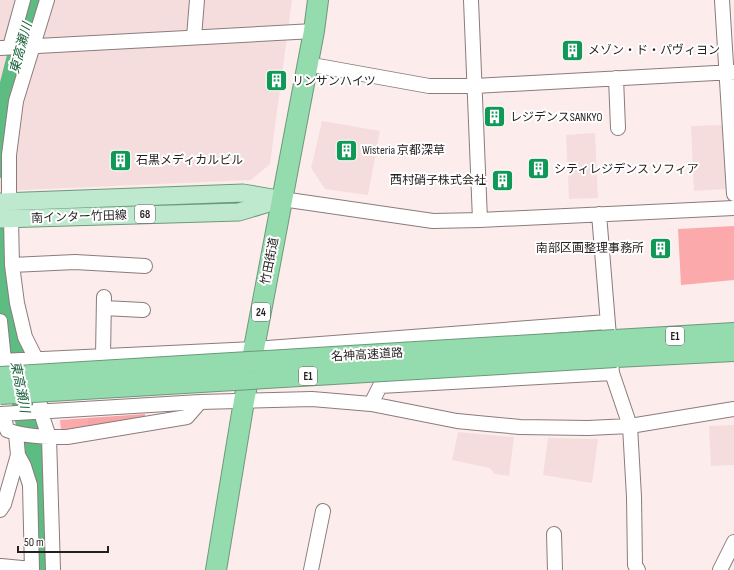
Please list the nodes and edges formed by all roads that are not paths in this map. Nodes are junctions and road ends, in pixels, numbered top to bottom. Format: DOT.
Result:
graph roads {
  1 [pos="23,0"];
  2 [pos="47,0"];
  3 [pos="197,0"];
  4 [pos="318,0"];
  5 [pos="471,0"];
  6 [pos="722,0"];
  7 [pos="314,31"];
  8 [pos="194,37"];
  9 [pos="8,47"];
  10 [pos="32,47"];
  11 [pos="307,64"];
  12 [pos="730,72"];
  13 [pos="616,78"];
  14 [pos="475,86"];
  15 [pos="618,128"];
  16 [pos="734,194"];
  17 [pos="282,199"];
  18 [pos="5,202"];
  19 [pos="734,208"];
  20 [pos="599,214"];
  21 [pos="6,219"];
  22 [pos="480,220"];
  23 [pos="12,265"];
  24 [pos="144,266"];
  25 [pos="134,314"];
  26 [pos="0,321"];
  27 [pos="734,328"];
  28 [pos="734,333"];
  29 [pos="699,344"];
  30 [pos="613,348"];
  31 [pos="254,349"];
  32 [pos="734,352"];
  33 [pos="102,356"];
  34 [pos="31,360"];
  35 [pos="3,365"];
  36 [pos="0,394"];
  37 [pos="244,401"];
  38 [pos="200,402"];
  39 [pos="371,404"];
  40 [pos="734,409"];
  41 [pos="42,412"];
  42 [pos="5,414"];
  43 [pos="630,426"];
  44 [pos="18,434"];
  45 [pos="43,436"];
  46 [pos="18,455"];
  47 [pos="0,510"];
  48 [pos="323,511"];
  49 [pos="554,534"];
  50 [pos="734,542"];
  51 [pos="32,553"];
  52 [pos="52,553"];
  53 [pos="1,566"];
  54 [pos="32,570"];
  55 [pos="53,570"];
  56 [pos="216,570"];
  57 [pos="311,570"];
  58 [pos="554,570"];
  59 [pos="638,570"];
  60 [pos="720,570"];
  1 -- 9 [label="street"];
  2 -- 10 [label="street"];
  3 -- 8 [label="street"];
  4 -- 7 [label="highway, 竹田街道 / 24"];
  5 -- 14 [label="street"];
  6 -- 12 [label="street"];
  7 -- 8 [label="street"];
  7 -- 11 [label="highway, 竹田街道 / 24"];
  8 -- 10 [label="street"];
  9 -- 10 [label="street"];
  10 -- 18 [label="street"];
  11 -- 14 [label="street"];
  11 -- 17 [label="highway, 竹田街道 / 24"];
  12 -- 13 [label="street"];
  12 -- 16 [label="street"];
  13 -- 14 [label="street"];
  13 -- 15 [label="street"];
  14 -- 22 [label="street"];
  17 -- 18 [label="main road, 南インター竹田線 / 68"];
  17 -- 21 [label="main road, 南インター竹田線 / 68"];
  17 -- 22 [label="street"];
  17 -- 31 [label="highway, 竹田街道 / 24"];
  19 -- 20 [label="street"];
  20 -- 22 [label="street"];
  20 -- 30 [label="street"];
  21 -- 23 [label="street"];
  23 -- 24 [label="street"];
  23 -- 34 [label="street"];
  25 -- 33 [label="street"];
  26 -- 35 [label="street"];
  27 -- 29 [label="highway"];
  28 -- 29 [label="highway, 名神高速道路 / E1"];
  29 -- 30 [label="highway, 名神高速道路 / E1"];
  29 -- 32 [label="highway"];
  30 -- 31 [label="street"];
  30 -- 35 [label="highway, 名神高速道路 / E1, bridge"];
  30 -- 36 [label="highway, 名神高速道路 / E1, bridge"];
  30 -- 39 [label="street"];
  30 -- 43 [label="street"];
  31 -- 33 [label="street"];
  31 -- 37 [label="highway, 竹田街道 / 24"];
  33 -- 34 [label="street"];
  34 -- 35 [label="street"];
  34 -- 41 [label="street"];
  35 -- 42 [label="street"];
  37 -- 38 [label="street"];
  37 -- 39 [label="street"];
  37 -- 56 [label="highway, 竹田街道 / 24"];
  38 -- 41 [label="street"];
  38 -- 45 [label="street"];
  39 -- 43 [label="street"];
  40 -- 43 [label="street"];
  41 -- 42 [label="street"];
  41 -- 45 [label="street"];
  42 -- 44 [label="street"];
  43 -- 59 [label="street"];
  44 -- 45 [label="street"];
  44 -- 46 [label="street"];
  45 -- 52 [label="street"];
  46 -- 47 [label="street"];
  46 -- 51 [label="street"];
  48 -- 57 [label="street"];
  49 -- 58 [label="street"];
  50 -- 60 [label="street"];
  51 -- 52 [label="street"];
  51 -- 54 [label="street"];
  52 -- 55 [label="street"];
  53 -- 54 [label="street"];
}
